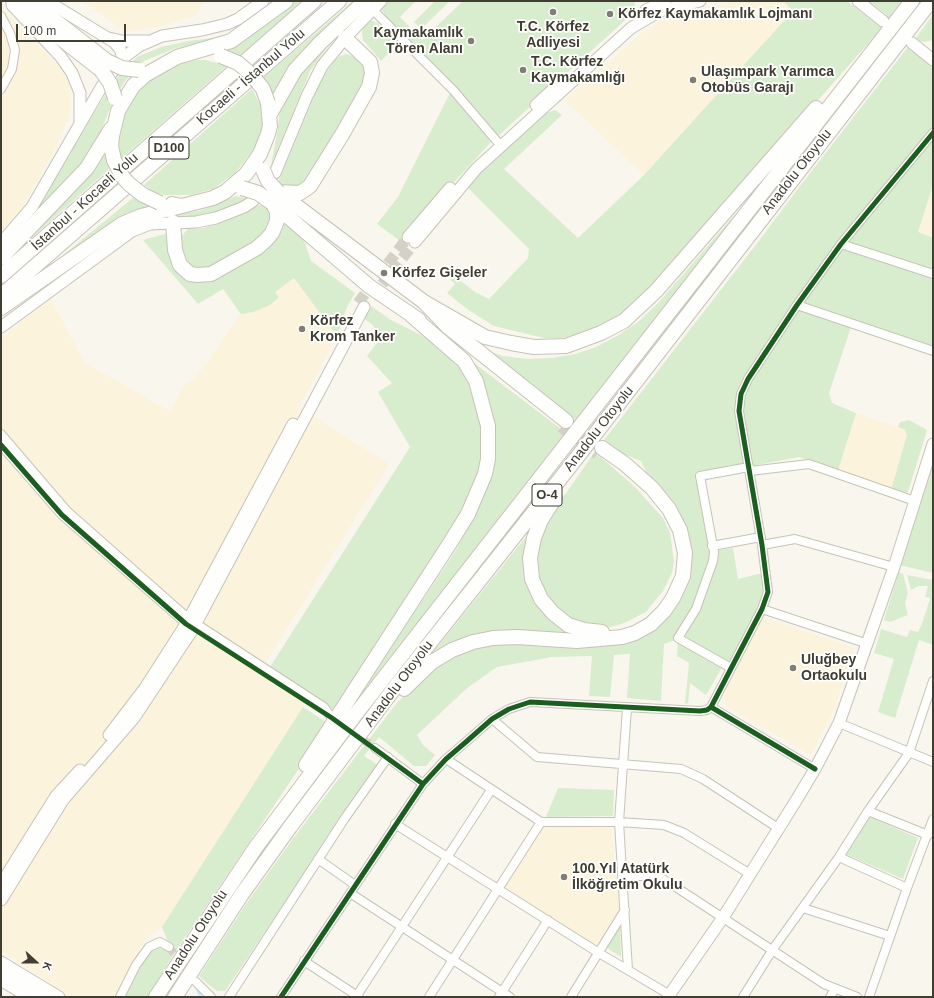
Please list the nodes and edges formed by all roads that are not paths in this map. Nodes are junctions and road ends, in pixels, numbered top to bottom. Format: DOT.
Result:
graph roads {
  1 [pos="8,1"];
  2 [pos="13,1"];
  3 [pos="262,1"];
  4 [pos="286,1"];
  5 [pos="314,1"];
  6 [pos="339,1"];
  7 [pos="381,1"];
  8 [pos="700,1"];
  9 [pos="858,1"];
  10 [pos="912,1"];
  11 [pos="931,1"];
  12 [pos="663,3"];
  13 [pos="681,3"];
  14 [pos="368,5"];
  15 [pos="38,7"];
  16 [pos="1,16"];
  17 [pos="883,21"];
  18 [pos="108,38"];
  19 [pos="345,38"];
  20 [pos="150,40"];
  21 [pos="881,42"];
  22 [pos="912,43"];
  23 [pos="195,52"];
  24 [pos="123,58"];
  25 [pos="932,58"];
  26 [pos="162,64"];
  27 [pos="76,81"];
  28 [pos="1,89"];
  29 [pos="97,94"];
  30 [pos="269,108"];
  31 [pos="116,111"];
  32 [pos="80,126"];
  33 [pos="933,133"];
  34 [pos="265,143"];
  35 [pos="499,143"];
  36 [pos="117,166"];
  37 [pos="271,170"];
  38 [pos="225,192"];
  39 [pos="248,196"];
  40 [pos="275,198"];
  41 [pos="182,206"];
  42 [pos="173,222"];
  43 [pos="411,240"];
  44 [pos="1,243"];
  45 [pos="840,244"];
  46 [pos="1,258"];
  47 [pos="933,274"];
  48 [pos="1,276"];
  49 [pos="1,296"];
  50 [pos="424,302"];
  51 [pos="361,305"];
  52 [pos="797,305"];
  53 [pos="1,308"];
  54 [pos="411,315"];
  55 [pos="1,320"];
  56 [pos="1,327"];
  57 [pos="933,351"];
  58 [pos="1,434"];
  59 [pos="933,444"];
  60 [pos="1,445"];
  61 [pos="575,460"];
  62 [pos="749,469"];
  63 [pos="915,501"];
  64 [pos="761,541"];
  65 [pos="712,546"];
  66 [pos="894,567"];
  67 [pos="762,609"];
  68 [pos="191,624"];
  69 [pos="868,644"];
  70 [pos="731,668"];
  71 [pos="933,681"];
  72 [pos="711,707"];
  73 [pos="627,708"];
  74 [pos="492,719"];
  75 [pos="839,723"];
  76 [pos="375,748"];
  77 [pos="909,753"];
  78 [pos="388,757"];
  79 [pos="446,759"];
  80 [pos="933,762"];
  81 [pos="623,764"];
  82 [pos="334,769"];
  83 [pos="815,769"];
  84 [pos="424,784"];
  85 [pos="491,790"];
  86 [pos="868,811"];
  87 [pos="933,819"];
  88 [pos="541,822"];
  89 [pos="619,822"];
  90 [pos="395,824"];
  91 [pos="778,828"];
  92 [pos="928,835"];
  93 [pos="256,847"];
  94 [pos="448,857"];
  95 [pos="839,857"];
  96 [pos="318,859"];
  97 [pos="750,874"];
  98 [pos="622,876"];
  99 [pos="1,884"];
  100 [pos="355,885"];
  101 [pos="907,888"];
  102 [pos="499,889"];
  103 [pos="350,893"];
  104 [pos="1,900"];
  105 [pos="802,908"];
  106 [pos="625,909"];
  107 [pos="724,916"];
  108 [pos="548,920"];
  109 [pos="402,927"];
  110 [pos="890,936"];
  111 [pos="169,947"];
  112 [pos="773,949"];
  113 [pos="599,953"];
  114 [pos="452,960"];
  115 [pos="1,962"];
  116 [pos="304,962"];
  117 [pos="628,970"];
  118 [pos="1,972"];
  119 [pos="1,982"];
  120 [pos="196,982"];
  121 [pos="835,989"];
  122 [pos="501,995"];
  123 [pos="357,996"];
  124 [pos="669,996"];
  125 [pos="26,997"];
  126 [pos="43,997"];
  127 [pos="59,997"];
  128 [pos="120,997"];
  129 [pos="156,997"];
  130 [pos="175,997"];
  131 [pos="211,997"];
  132 [pos="229,997"];
  133 [pos="281,997"];
  134 [pos="428,997"];
  135 [pos="510,997"];
  136 [pos="571,997"];
  137 [pos="743,997"];
  138 [pos="830,997"];
  139 [pos="857,997"];
  140 [pos="869,997"];
  1 -- 27 [label="main road"];
  2 -- 15 [label="highway"];
  3 -- 20 [label="main road"];
  4 -- 23 [label="highway"];
  5 -- 36 [label="highway, İstanbul - Kocaeli Yolu / D100"];
  6 -- 49 [label="highway, Kocaeli - İstanbul Yolu / D100"];
  7 -- 14 [label="main road"];
  8 -- 13 [label="main road"];
  9 -- 17 [label="main road"];
  10 -- 21 [label="highway, Anadolu Otoyolu / O-4"];
  11 -- 61 [label="highway, Anadolu Otoyolu / O-4"];
  12 -- 13 [label="main road"];
  12 -- 35 [label="main road"];
  14 -- 19 [label="main road"];
  14 -- 30 [label="highway"];
  14 -- 35 [label="street"];
  14 -- 37 [label="main road"];
  15 -- 18 [label="main road"];
  15 -- 26 [label="highway, bridge"];
  15 -- 31 [label="highway, bridge"];
  16 -- 28 [label="street"];
  18 -- 20 [label="main road"];
  18 -- 24 [label="main road"];
  19 -- 37 [label="main road"];
  19 -- 40 [label="highway"];
  20 -- 24 [label="main road"];
  21 -- 50 [label="highway"];
  21 -- 93 [label="highway, Anadolu Otoyolu / O-4"];
  22 -- 25 [label="main road"];
  23 -- 26 [label="highway"];
  23 -- 30 [label="highway, bridge"];
  24 -- 29 [label="main road"];
  26 -- 31 [label="highway"];
  27 -- 29 [label="main road"];
  27 -- 32 [label="main road"];
  29 -- 32 [label="main road"];
  30 -- 34 [label="highway"];
  31 -- 36 [label="highway"];
  31 -- 46 [label="highway"];
  32 -- 44 [label="main road"];
  33 -- 45 [label="street"];
  34 -- 37 [label="highway"];
  34 -- 38 [label="highway"];
  35 -- 43 [label="main road"];
  36 -- 41 [label="highway, bridge"];
  36 -- 48 [label="highway, İstanbul - Kocaeli Yolu / D100"];
  37 -- 40 [label="highway, bridge"];
  38 -- 39 [label="highway"];
  38 -- 41 [label="highway"];
  39 -- 40 [label="highway, bridge"];
  39 -- 42 [label="main road"];
  39 -- 55 [label="main road"];
  40 -- 42 [label="highway"];
  40 -- 50 [label="highway"];
  40 -- 54 [label="highway"];
  41 -- 53 [label="highway"];
  42 -- 56 [label="main road"];
  45 -- 47 [label="street"];
  45 -- 52 [label="street"];
  50 -- 54 [label="highway"];
  51 -- 68 [label="main road"];
  52 -- 57 [label="street"];
  52 -- 62 [label="street"];
  54 -- 93 [label="highway"];
  58 -- 68 [label="street"];
  59 -- 63 [label="main road"];
  60 -- 68 [label="street"];
  61 -- 82 [label="highway, Anadolu Otoyolu / O-4"];
  61 -- 82 [label="highway"];
  62 -- 63 [label="street"];
  62 -- 64 [label="street"];
  62 -- 65 [label="street"];
  63 -- 66 [label="main road"];
  64 -- 65 [label="street"];
  64 -- 66 [label="street"];
  64 -- 67 [label="street"];
  65 -- 70 [label="street"];
  66 -- 69 [label="main road"];
  67 -- 69 [label="street"];
  67 -- 70 [label="street"];
  68 -- 68 [label="street"];
  68 -- 99 [label="main road"];
  68 -- 104 [label="main road"];
  69 -- 75 [label="main road"];
  70 -- 72 [label="street"];
  71 -- 77 [label="street"];
  72 -- 73 [label="street"];
  72 -- 83 [label="street"];
  73 -- 74 [label="street"];
  73 -- 81 [label="street"];
  74 -- 79 [label="street"];
  74 -- 81 [label="street"];
  75 -- 77 [label="street"];
  75 -- 83 [label="main road"];
  76 -- 78 [label="street"];
  77 -- 80 [label="street"];
  77 -- 86 [label="street"];
  78 -- 84 [label="street"];
  78 -- 96 [label="street"];
  79 -- 84 [label="street"];
  79 -- 85 [label="street"];
  81 -- 89 [label="street"];
  81 -- 91 [label="street"];
  82 -- 130 [label="highway, Anadolu Otoyolu / O-4"];
  83 -- 91 [label="main road"];
  84 -- 90 [label="street"];
  85 -- 88 [label="street"];
  85 -- 94 [label="street"];
  86 -- 92 [label="street"];
  86 -- 95 [label="street"];
  87 -- 92 [label="street"];
  88 -- 89 [label="street"];
  88 -- 102 [label="street"];
  89 -- 97 [label="street"];
  89 -- 98 [label="street"];
  90 -- 94 [label="street"];
  90 -- 100 [label="street"];
  91 -- 97 [label="main road"];
  92 -- 101 [label="street"];
  93 -- 129 [label="highway, Anadolu Otoyolu / O-4"];
  94 -- 102 [label="street"];
  94 -- 109 [label="street"];
  95 -- 101 [label="street"];
  95 -- 105 [label="street"];
  96 -- 100 [label="street"];
  96 -- 132 [label="street"];
  97 -- 107 [label="main road"];
  98 -- 106 [label="street"];
  98 -- 107 [label="street"];
  100 -- 103 [label="street"];
  101 -- 110 [label="street"];
  102 -- 108 [label="street"];
  102 -- 114 [label="street"];
  103 -- 109 [label="street"];
  103 -- 116 [label="street"];
  105 -- 110 [label="street"];
  105 -- 112 [label="street"];
  106 -- 113 [label="street"];
  106 -- 117 [label="street"];
  107 -- 112 [label="street"];
  107 -- 124 [label="main road"];
  108 -- 113 [label="street"];
  108 -- 122 [label="street"];
  109 -- 114 [label="street"];
  109 -- 123 [label="street"];
  110 -- 140 [label="street"];
  111 -- 128 [label="street"];
  112 -- 121 [label="street"];
  112 -- 137 [label="street"];
  113 -- 117 [label="street"];
  113 -- 136 [label="street"];
  114 -- 122 [label="street"];
  114 -- 134 [label="street"];
  115 -- 127 [label="main road"];
  116 -- 123 [label="street"];
  116 -- 133 [label="street"];
  117 -- 124 [label="street"];
  118 -- 126 [label="main road"];
  119 -- 125 [label="street"];
  120 -- 131 [label="street"];
  121 -- 138 [label="street"];
  121 -- 139 [label="street"];
  122 -- 135 [label="street"];
}
